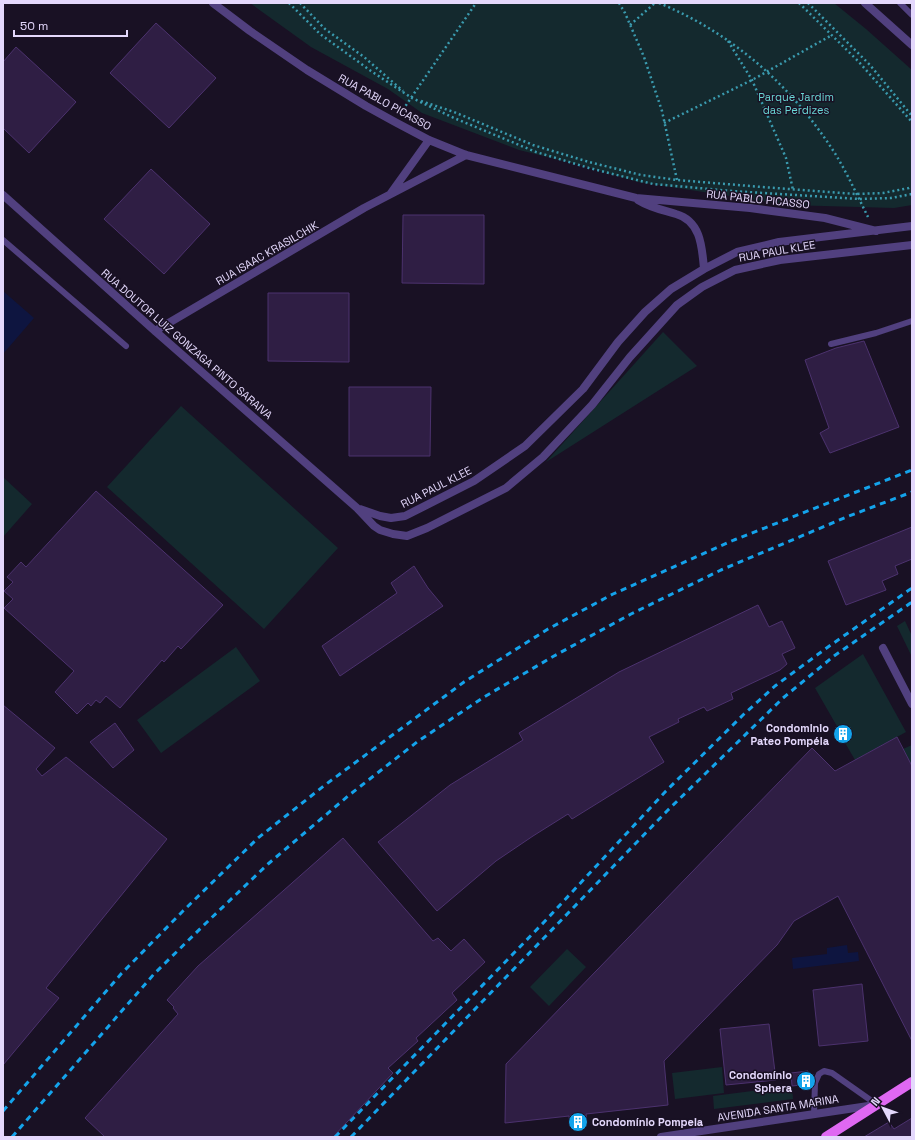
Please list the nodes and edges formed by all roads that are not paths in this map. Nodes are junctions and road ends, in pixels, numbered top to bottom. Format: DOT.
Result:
graph roads {
  1 [pos="212,3"];
  2 [pos="865,3"];
  3 [pos="900,3"];
  4 [pos="912,15"];
  5 [pos="912,42"];
  6 [pos="429,140"];
  7 [pos="466,155"];
  8 [pos="3,195"];
  9 [pos="390,195"];
  10 [pos="636,198"];
  11 [pos="912,226"];
  12 [pos="876,231"];
  13 [pos="3,240"];
  14 [pos="912,245"];
  15 [pos="704,269"];
  16 [pos="912,321"];
  17 [pos="155,331"];
  18 [pos="831,344"];
  19 [pos="126,346"];
  20 [pos="357,508"];
  21 [pos="883,648"];
  22 [pos="912,704"];
  23 [pos="912,1082"];
  24 [pos="876,1104"];
  25 [pos="814,1114"];
  26 [pos="679,1136"];
  27 [pos="660,1137"];
  28 [pos="826,1137"];
  1 -- 6 [label="street, RUA PABLO PICASSO"];
  2 -- 5 [label="street"];
  3 -- 4 [label="lane"];
  6 -- 7 [label="street, RUA PABLO PICASSO"];
  6 -- 9 [label="street, RUA ISAAC KRASILCHIK"];
  7 -- 9 [label="street, RUA ISAAC KRASILCHIK"];
  7 -- 10 [label="street, RUA PABLO PICASSO"];
  8 -- 17 [label="street, RUA DOUTOR LUIZ GONZAGA PINTO SARAIVA"];
  9 -- 17 [label="street, RUA ISAAC KRASILCHIK"];
  10 -- 12 [label="street, RUA PABLO PICASSO"];
  10 -- 15 [label="street, RUA PABLO PICASSO"];
  11 -- 12 [label="street, RUA PAUL KLEE"];
  12 -- 15 [label="street, RUA PAUL KLEE"];
  13 -- 19 [label="lane"];
  14 -- 20 [label="street, RUA PAUL KLEE"];
  15 -- 20 [label="street, RUA PAUL KLEE"];
  16 -- 18 [label="lane"];
  17 -- 20 [label="street, RUA DOUTOR LUIZ GONZAGA PINTO SARAIVA"];
  21 -- 22 [label="street"];
  23 -- 24 [label="main road"];
  24 -- 25 [label="street, AVENIDA SANTA MARINA"];
  24 -- 25 [label="lane"];
  24 -- 28 [label="main road"];
  25 -- 26 [label="street, AVENIDA SANTA MARINA"];
  26 -- 27 [label="street, AVENIDA SANTA MARINA"];
}
